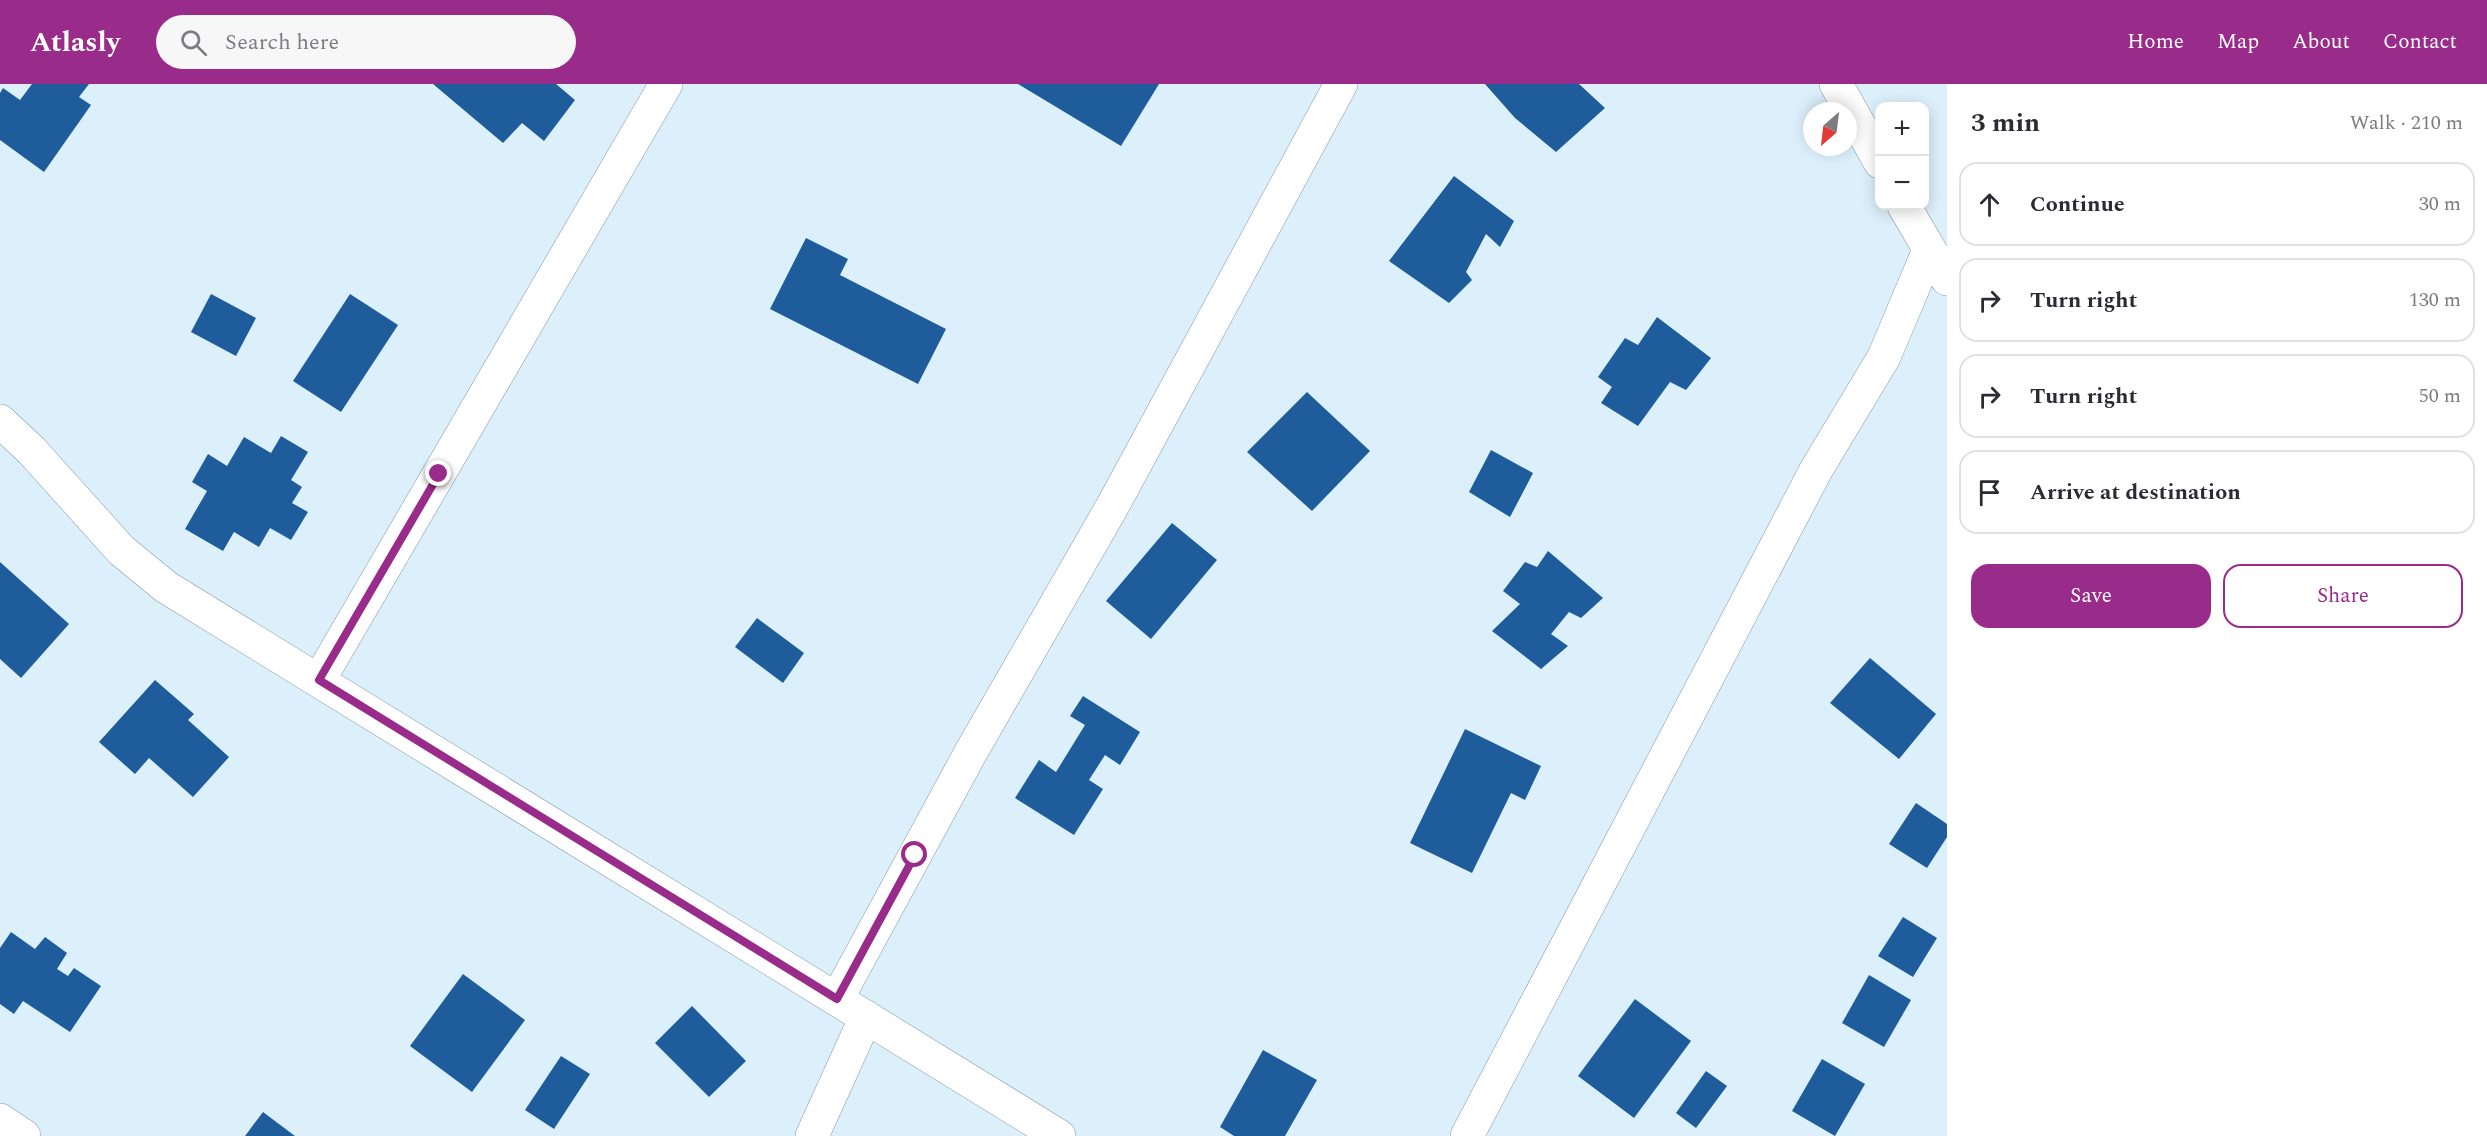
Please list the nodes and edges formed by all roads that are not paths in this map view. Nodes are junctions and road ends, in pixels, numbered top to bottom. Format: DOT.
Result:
graph roads {
  1 [pos="666,84"];
  2 [pos="1341,84"];
  3 [pos="1836,84"];
  4 [pos="1877,156"];
  5 [pos="1906,210"];
  6 [pos="1929,250"];
  7 [pos="1947,279"];
  8 [pos="0,421"];
  9 [pos="319,680"];
  10 [pos="837,999"];
  11 [pos="866,1017"];
  12 [pos="0,1120"];
  13 [pos="24,1136"];
  14 [pos="812,1136"];
  15 [pos="1059,1136"];
  16 [pos="1467,1136"];
  1 -- 9 [label="street"];
  2 -- 10 [label="street"];
  3 -- 4 [label="street"];
  5 -- 6 [label="street"];
  6 -- 7 [label="street"];
  6 -- 16 [label="street"];
  8 -- 9 [label="street"];
  9 -- 10 [label="street"];
  10 -- 11 [label="street"];
  11 -- 14 [label="street"];
  11 -- 15 [label="street"];
  12 -- 13 [label="street"];
}
